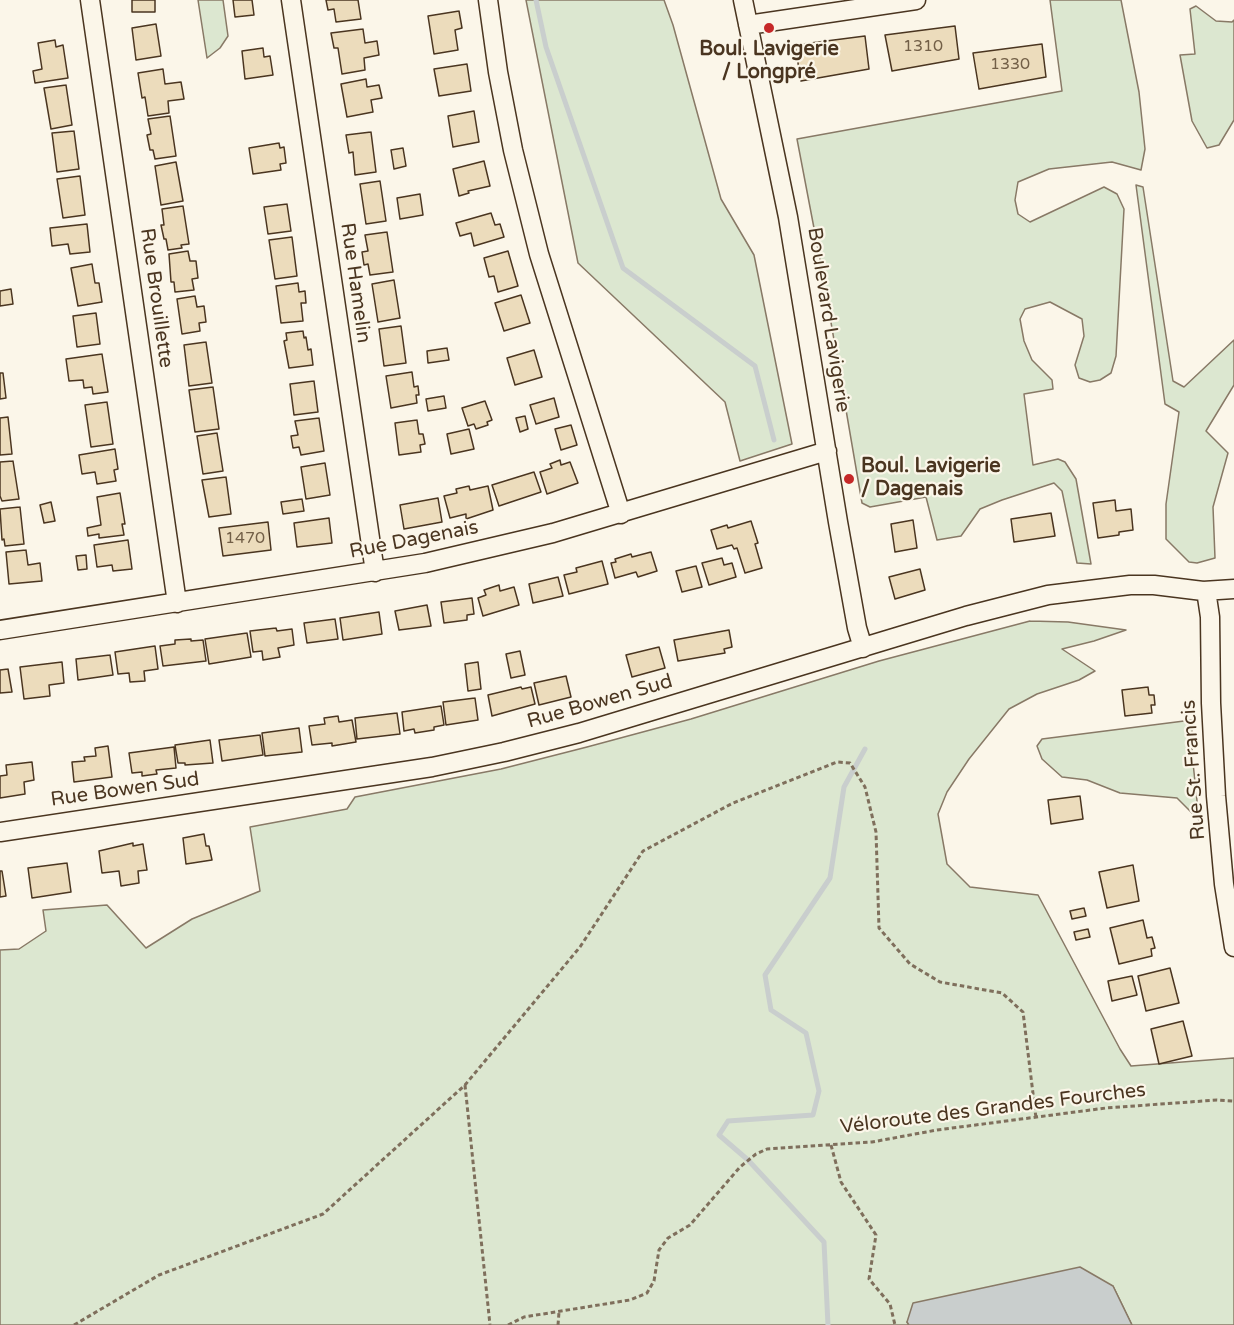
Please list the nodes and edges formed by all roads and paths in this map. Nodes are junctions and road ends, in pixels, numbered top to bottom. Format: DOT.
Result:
graph roads {
  1 [pos="90,0"];
  2 [pos="291,0"];
  3 [pos="488,0"];
  4 [pos="743,0"];
  5 [pos="916,0"];
  6 [pos="748,25"];
  7 [pos="827,451"];
  8 [pos="621,514"];
  9 [pos="375,572"];
  10 [pos="1234,589"];
  11 [pos="1203,591"];
  12 [pos="177,603"];
  13 [pos="0,630"];
  14 [pos="863,648"];
  15 [pos="0,832"];
  16 [pos="1234,947"];
  17 [pos="465,1085"];
  18 [pos="1234,1101"];
  19 [pos="1036,1118"];
  20 [pos="831,1145"];
  21 [pos="558,1312"];
  22 [pos="74,1325"];
  23 [pos="490,1325"];
  24 [pos="508,1325"];
  25 [pos="558,1325"];
  26 [pos="895,1325"];
  1 -- 12 [label="street, Rue Brouillette"];
  2 -- 9 [label="street, Rue Hamelin"];
  3 -- 8 [label="street"];
  4 -- 6 [label="street, Boulevard Lavigerie"];
  5 -- 6 [label="street"];
  6 -- 7 [label="street, Boulevard Lavigerie"];
  7 -- 8 [label="street, Rue Dagenais"];
  7 -- 14 [label="street, Boulevard Lavigerie"];
  8 -- 9 [label="street, Rue Dagenais"];
  9 -- 12 [label="street, Rue Dagenais"];
  10 -- 11 [label="street, Rue Bowen Sud"];
  11 -- 14 [label="street, Rue Bowen Sud"];
  11 -- 16 [label="street, Rue St. Francis"];
  12 -- 13 [label="street, Rue Dagenais"];
  14 -- 15 [label="street, Rue Bowen Sud"];
  17 -- 19 [label="path"];
  17 -- 22 [label="path"];
  17 -- 23 [label="path"];
  18 -- 19 [label="path, Véloroute des Grandes Fourches"];
  19 -- 20 [label="path, Véloroute des Grandes Fourches"];
  20 -- 21 [label="path, Véloroute des Grandes Fourches"];
  20 -- 26 [label="path"];
  21 -- 24 [label="path"];
  21 -- 25 [label="path"];
}
